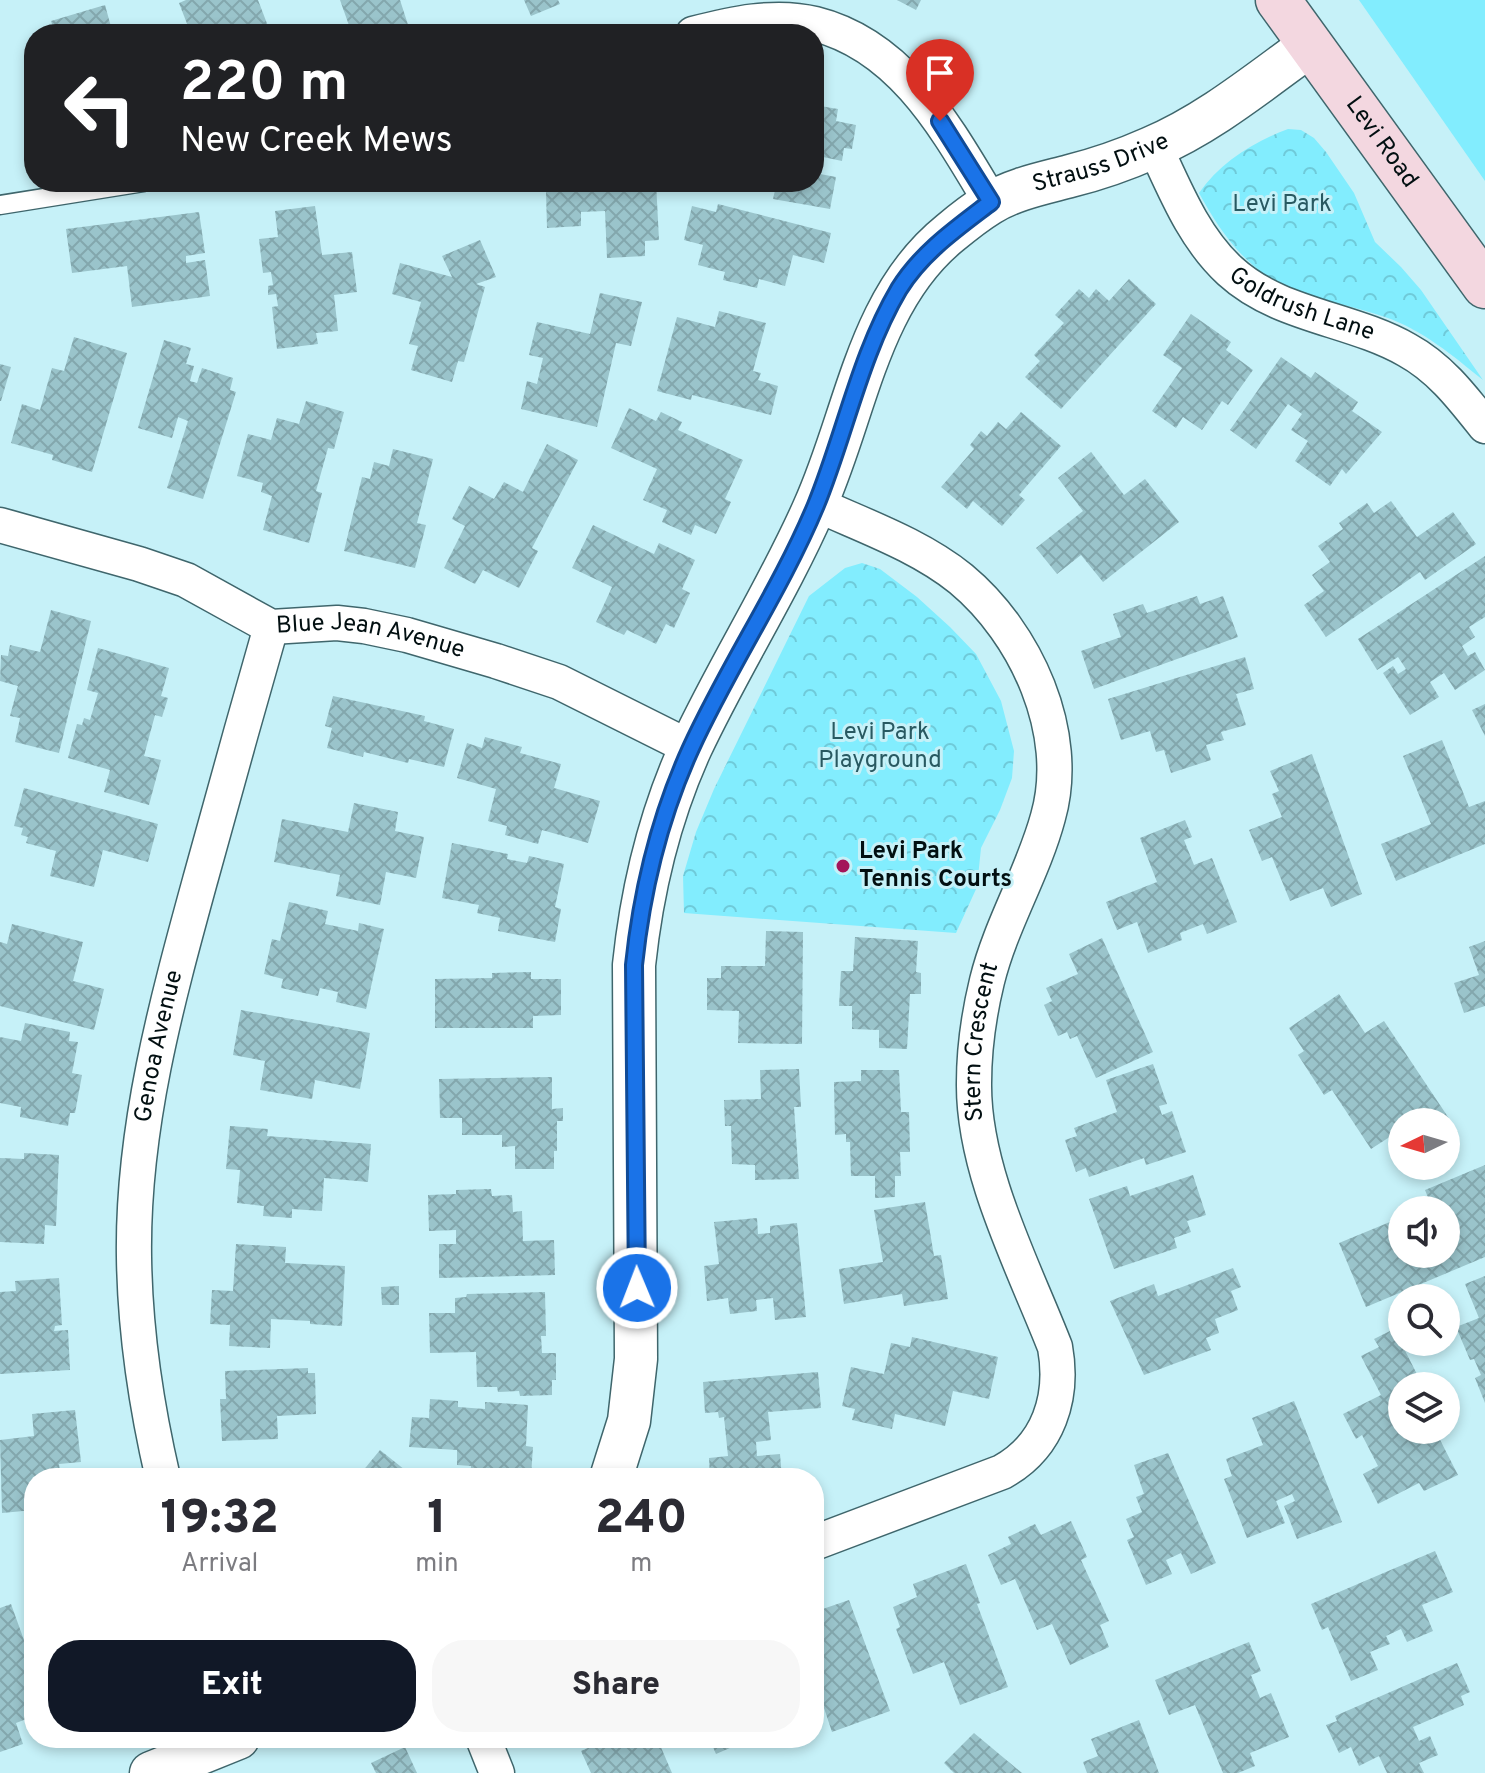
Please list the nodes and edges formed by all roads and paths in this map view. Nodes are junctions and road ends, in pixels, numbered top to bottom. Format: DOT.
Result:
graph roads {
  1 [pos="1278,0"];
  2 [pos="732,24"];
  3 [pos="815,24"];
  4 [pos="824,28"];
  5 [pos="1309,46"];
  6 [pos="1155,147"];
  7 [pos="81,192"];
  8 [pos="991,202"];
  9 [pos="0,205"];
  10 [pos="1485,286"];
  11 [pos="1485,426"];
  12 [pos="816,504"];
  13 [pos="0,525"];
  14 [pos="271,627"];
  15 [pos="691,748"];
  16 [pos="161,1468"];
  17 [pos="614,1468"];
  18 [pos="824,1539"];
  19 [pos="213,1748"];
  20 [pos="487,1748"];
  21 [pos="151,1773"];
  22 [pos="497,1773"];
  1 -- 5 [label="main road, Levi Road"];
  2 -- 3 [label="street"];
  4 -- 8 [label="street"];
  5 -- 6 [label="street, Strauss Drive"];
  5 -- 10 [label="main road, Levi Road"];
  6 -- 8 [label="street, Strauss Drive"];
  6 -- 11 [label="street, Goldrush Lane"];
  7 -- 9 [label="lane"];
  8 -- 12 [label="street, Strauss Drive"];
  12 -- 15 [label="street, Strauss Drive"];
  12 -- 18 [label="street, Stern Crescent"];
  13 -- 14 [label="street, Blue Jean Avenue"];
  14 -- 15 [label="street, Blue Jean Avenue"];
  14 -- 16 [label="street, Genoa Avenue"];
  15 -- 17 [label="street, Strauss Drive"];
  19 -- 21 [label="street"];
  20 -- 22 [label="street"];
}
